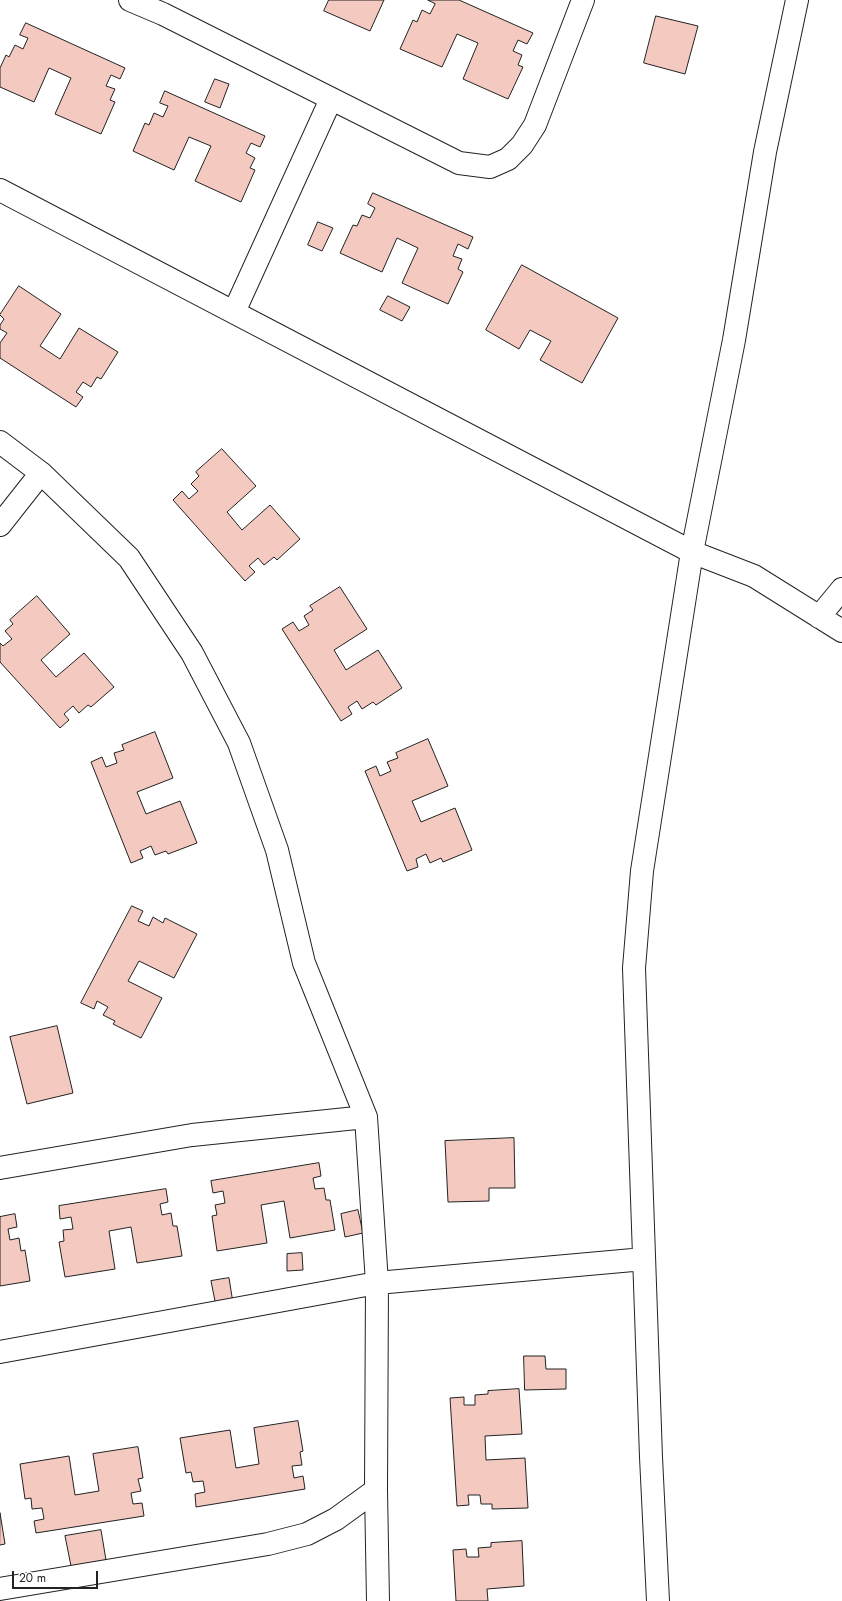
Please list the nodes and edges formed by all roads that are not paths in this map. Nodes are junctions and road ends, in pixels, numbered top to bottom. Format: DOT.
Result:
graph roads {
  1 [pos="130,0"];
  2 [pos="583,0"];
  3 [pos="797,0"];
  4 [pos="166,7"];
  5 [pos="331,99"];
  6 [pos="0,190"];
  7 [pos="234,312"];
  8 [pos="0,442"];
  9 [pos="41,473"];
  10 [pos="0,525"];
  11 [pos="692,552"];
  12 [pos="842,589"];
  13 [pos="819,617"];
  14 [pos="842,631"];
  15 [pos="366,1117"];
  16 [pos="0,1168"];
  17 [pos="644,1259"];
  18 [pos="377,1283"];
  19 [pos="0,1352"];
  20 [pos="376,1490"];
  21 [pos="0,1589"];
  22 [pos="378,1601"];
  23 [pos="658,1601"];
  1 -- 4 [label="street"];
  2 -- 5 [label="street"];
  3 -- 11 [label="street"];
  4 -- 5 [label="street"];
  5 -- 7 [label="street"];
  6 -- 7 [label="street"];
  7 -- 11 [label="street"];
  8 -- 9 [label="street"];
  9 -- 10 [label="street"];
  9 -- 15 [label="street"];
  11 -- 13 [label="street"];
  11 -- 17 [label="street"];
  12 -- 13 [label="street"];
  13 -- 14 [label="street"];
  15 -- 16 [label="street"];
  15 -- 18 [label="street"];
  17 -- 18 [label="street"];
  17 -- 23 [label="street"];
  18 -- 19 [label="street"];
  18 -- 20 [label="street"];
  20 -- 21 [label="street"];
  20 -- 22 [label="street"];
}
